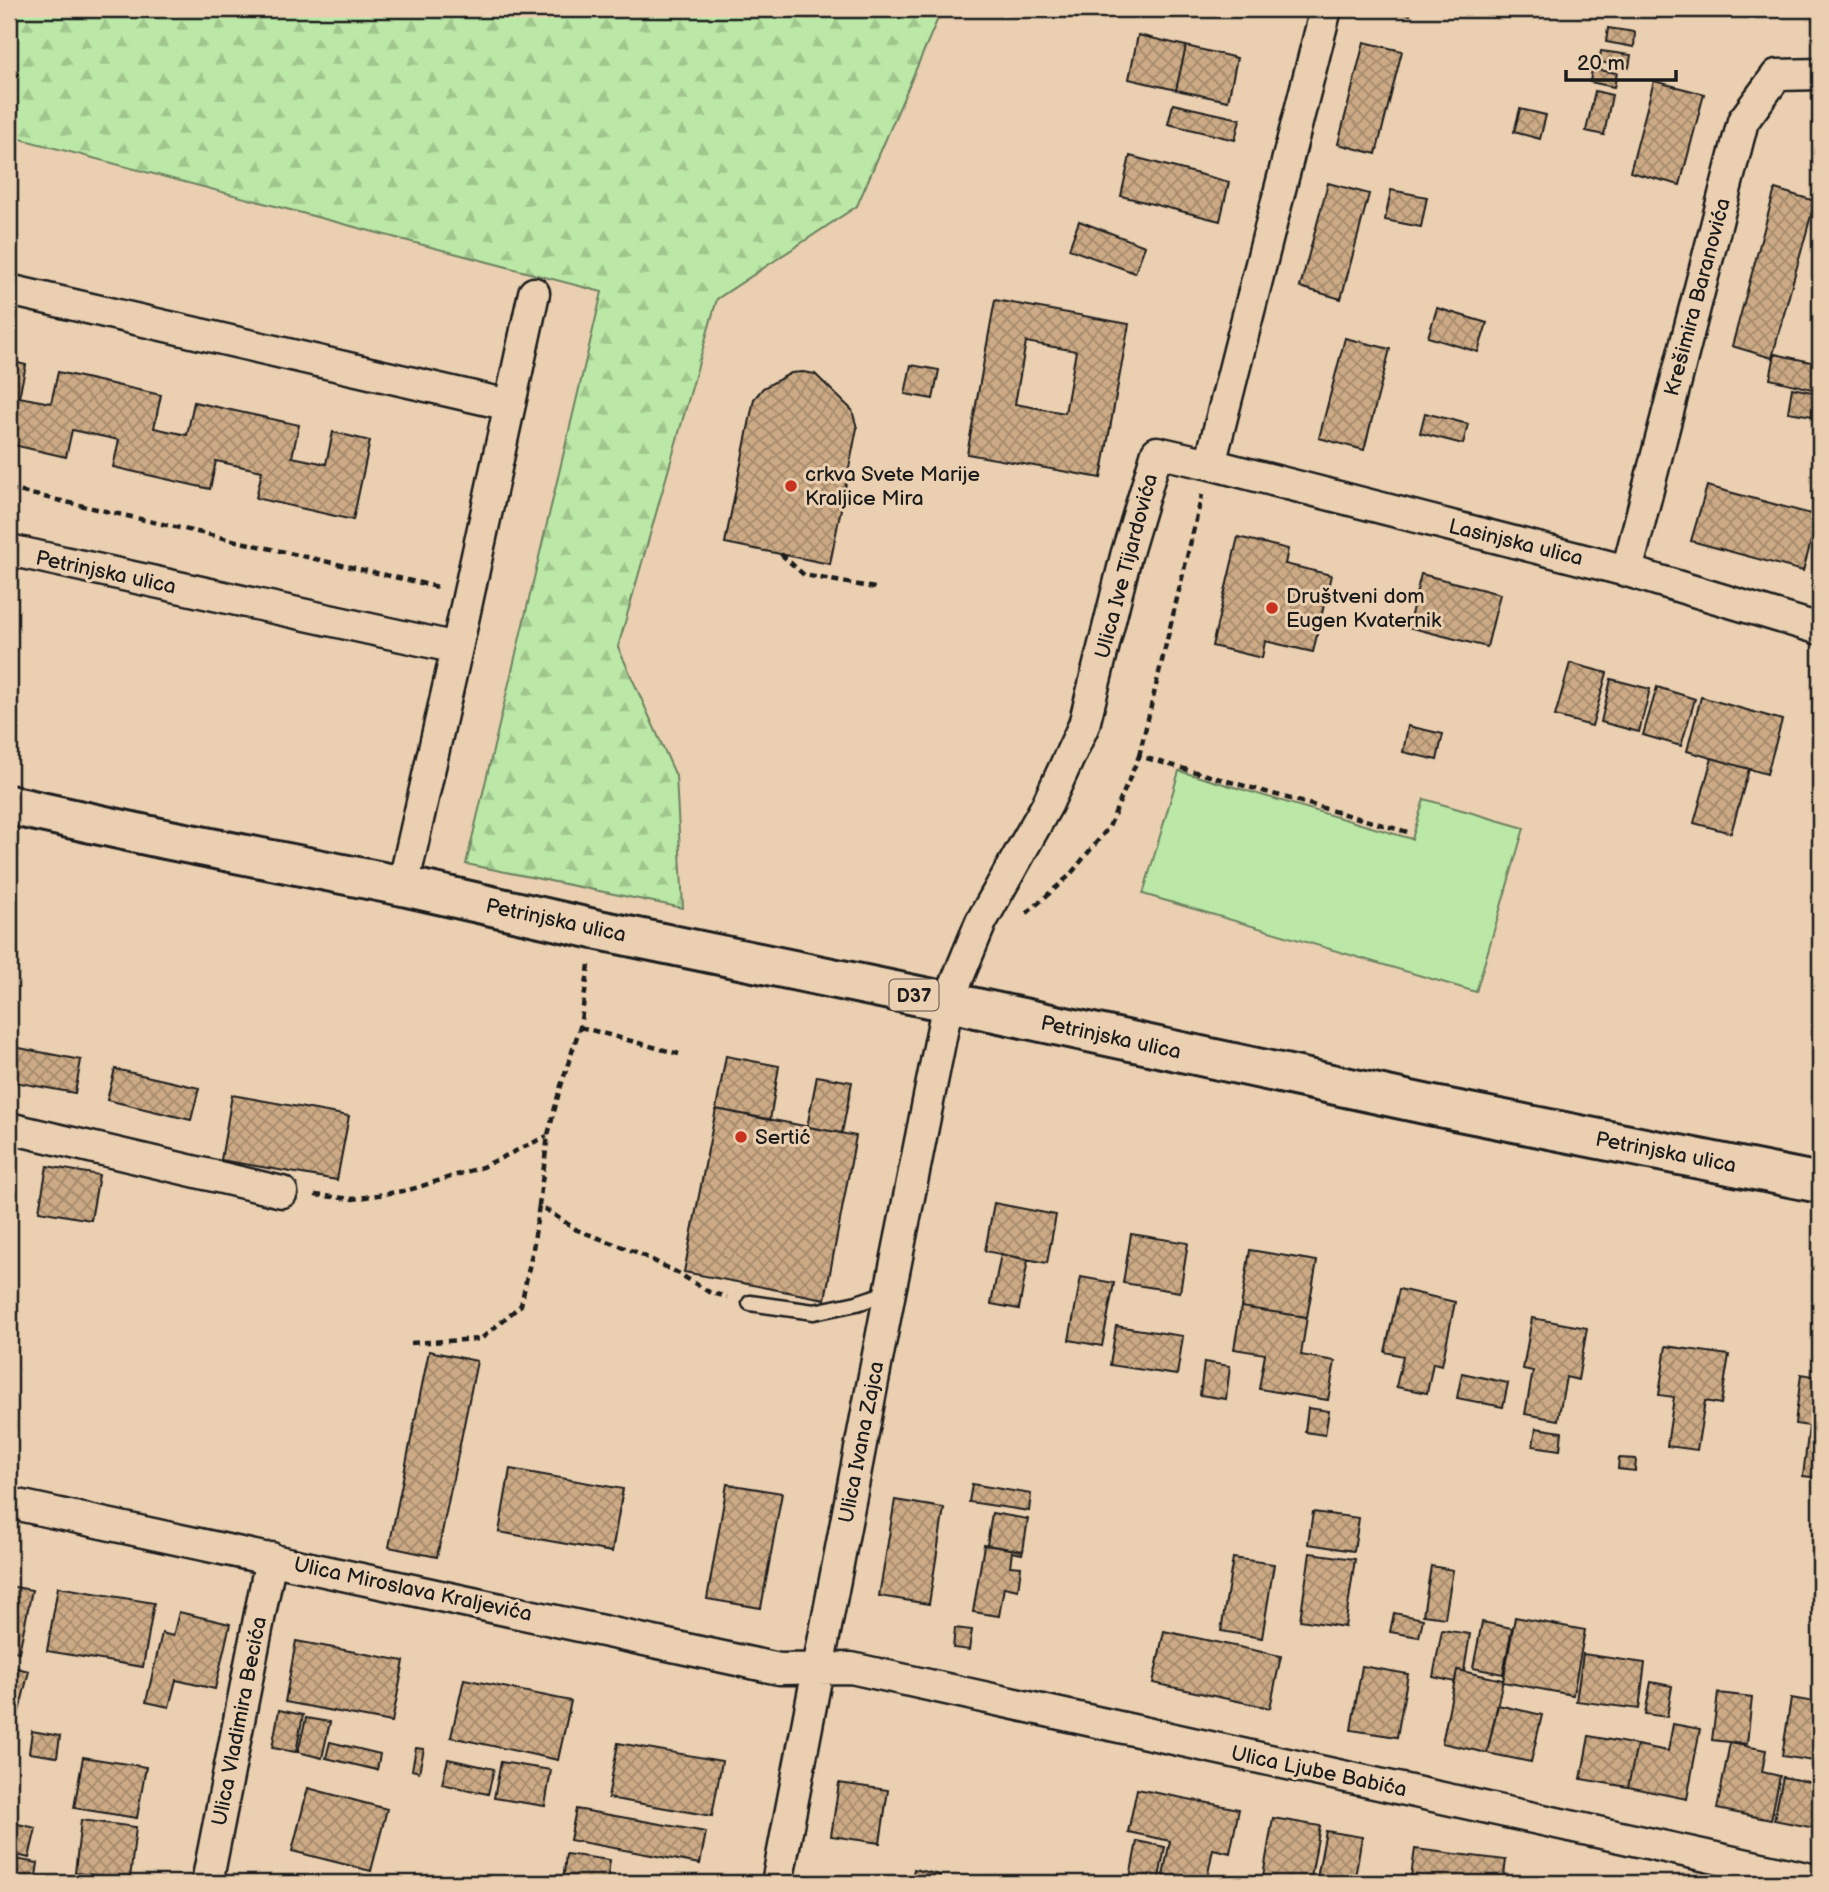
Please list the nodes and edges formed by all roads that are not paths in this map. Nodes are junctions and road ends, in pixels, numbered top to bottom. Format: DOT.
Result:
graph roads {
  1 [pos="1326,9"];
  2 [pos="1820,74"];
  3 [pos="9,290"];
  4 [pos="534,293"];
  5 [pos="509,405"];
  6 [pos="1210,464"];
  7 [pos="9,550"];
  8 [pos="1627,571"];
  9 [pos="1820,629"];
  10 [pos="457,648"];
  11 [pos="9,805"];
  12 [pos="403,886"];
  13 [pos="948,1002"];
  14 [pos="9,1128"];
  15 [pos="1820,1183"];
  16 [pos="282,1192"];
  17 [pos="890,1292"];
  18 [pos="750,1303"];
  19 [pos="9,1503"];
  20 [pos="271,1558"];
  21 [pos="818,1669"];
  22 [pos="1820,1881"];
  23 [pos="207,1883"];
  24 [pos="777,1883"];
  1 -- 6 [label="street"];
  2 -- 8 [label="street, Krešimira Baranovića"];
  3 -- 5 [label="street"];
  4 -- 5 [label="street"];
  5 -- 10 [label="street"];
  6 -- 8 [label="street, Lasinjska ulica"];
  6 -- 13 [label="street, Ulica Ive Tijardovića"];
  7 -- 10 [label="street, Petrinjska ulica"];
  8 -- 9 [label="street, Lasinjska ulica"];
  10 -- 12 [label="street"];
  11 -- 12 [label="main road, Petrinjska ulica / D37"];
  12 -- 13 [label="main road, Petrinjska ulica / D37"];
  13 -- 15 [label="main road, Petrinjska ulica / D37"];
  13 -- 17 [label="street, Ulica Ivana Zajca"];
  14 -- 16 [label="street"];
  17 -- 18 [label="lane"];
  17 -- 21 [label="street, Ulica Ivana Zajca"];
  19 -- 20 [label="street, Ulica Miroslava Kraljevića"];
  20 -- 21 [label="street, Ulica Miroslava Kraljevića"];
  20 -- 23 [label="street, Ulica Vladimira Becića"];
  21 -- 22 [label="street, Ulica Ljube Babića"];
  21 -- 24 [label="street, Ulica Ivana Zajca"];
}
